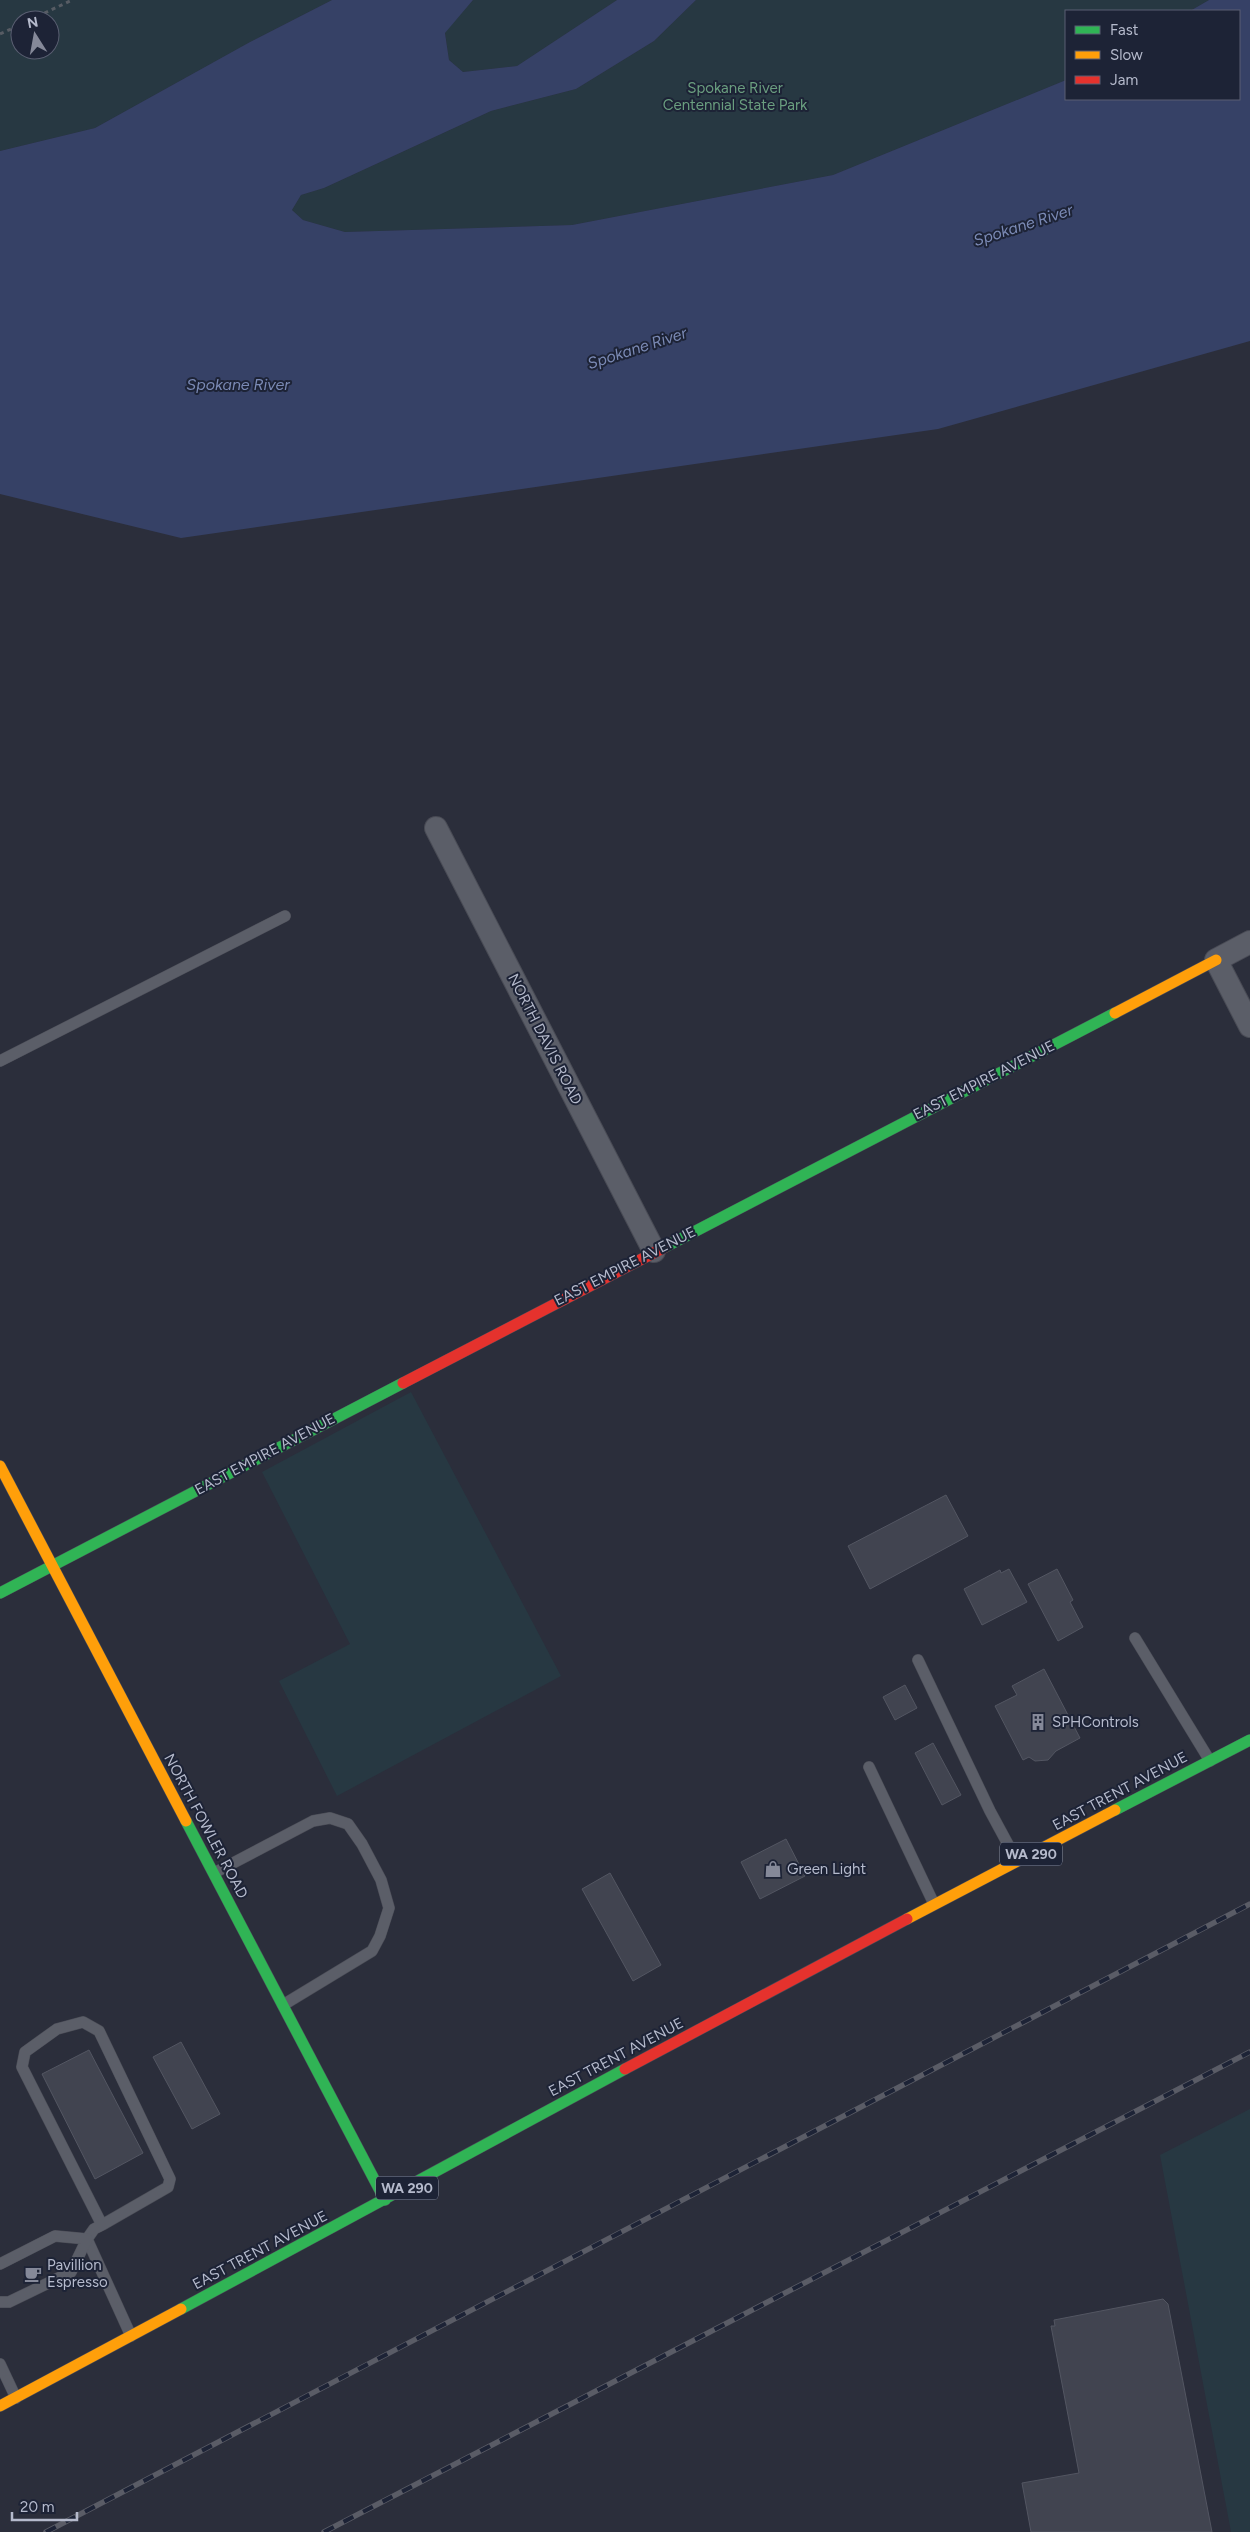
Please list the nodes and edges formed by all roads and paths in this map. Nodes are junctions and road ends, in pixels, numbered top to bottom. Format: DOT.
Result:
graph roads {
  1 [pos="72,0"];
  2 [pos="51,10"];
  3 [pos="436,828"];
  4 [pos="284,916"];
  5 [pos="1250,942"];
  6 [pos="1216,960"];
  7 [pos="1250,1026"];
  8 [pos="0,1061"];
  9 [pos="654,1251"];
  10 [pos="0,1466"];
  11 [pos="52,1565"];
  12 [pos="0,1593"];
  13 [pos="1135,1638"];
  14 [pos="918,1660"];
  15 [pos="1250,1740"];
  16 [pos="1210,1761"];
  17 [pos="869,1767"];
  18 [pos="1017,1862"];
  19 [pos="214,1873"];
  20 [pos="934,1904"];
  21 [pos="284,2006"];
  22 [pos="386,2200"];
  23 [pos="102,2225"];
  24 [pos="87,2239"];
  25 [pos="0,2264"];
  26 [pos="0,2302"];
  27 [pos="131,2336"];
  28 [pos="0,2364"];
  29 [pos="16,2398"];
  30 [pos="0,2406"];
  1 -- 2 [label="path"];
  3 -- 9 [label="street, NORTH DAVIS ROAD"];
  4 -- 8 [label="lane"];
  5 -- 6 [label="street, EAST EMPIRE AVENUE"];
  6 -- 7 [label="street"];
  6 -- 9 [label="street, EAST EMPIRE AVENUE"];
  9 -- 11 [label="street, EAST EMPIRE AVENUE"];
  10 -- 11 [label="street, NORTH FOWLER ROAD"];
  11 -- 12 [label="street, EAST EMPIRE AVENUE"];
  11 -- 19 [label="street, NORTH FOWLER ROAD"];
  13 -- 16 [label="lane"];
  14 -- 18 [label="lane"];
  15 -- 16 [label="street, EAST TRENT AVENUE / WA 290"];
  16 -- 18 [label="street, EAST TRENT AVENUE / WA 290"];
  17 -- 20 [label="lane"];
  18 -- 20 [label="street, EAST TRENT AVENUE / WA 290"];
  19 -- 21 [label="street, NORTH FOWLER ROAD"];
  19 -- 21 [label="lane"];
  20 -- 22 [label="street, EAST TRENT AVENUE / WA 290"];
  21 -- 22 [label="street, NORTH FOWLER ROAD"];
  22 -- 27 [label="street, EAST TRENT AVENUE / WA 290"];
  23 -- 23 [label="lane"];
  23 -- 24 [label="lane"];
  24 -- 25 [label="lane"];
  24 -- 26 [label="lane"];
  24 -- 27 [label="lane"];
  27 -- 29 [label="street, EAST TRENT AVENUE / WA 290"];
  28 -- 29 [label="lane"];
  29 -- 30 [label="street, EAST TRENT AVENUE / WA 290"];
}
